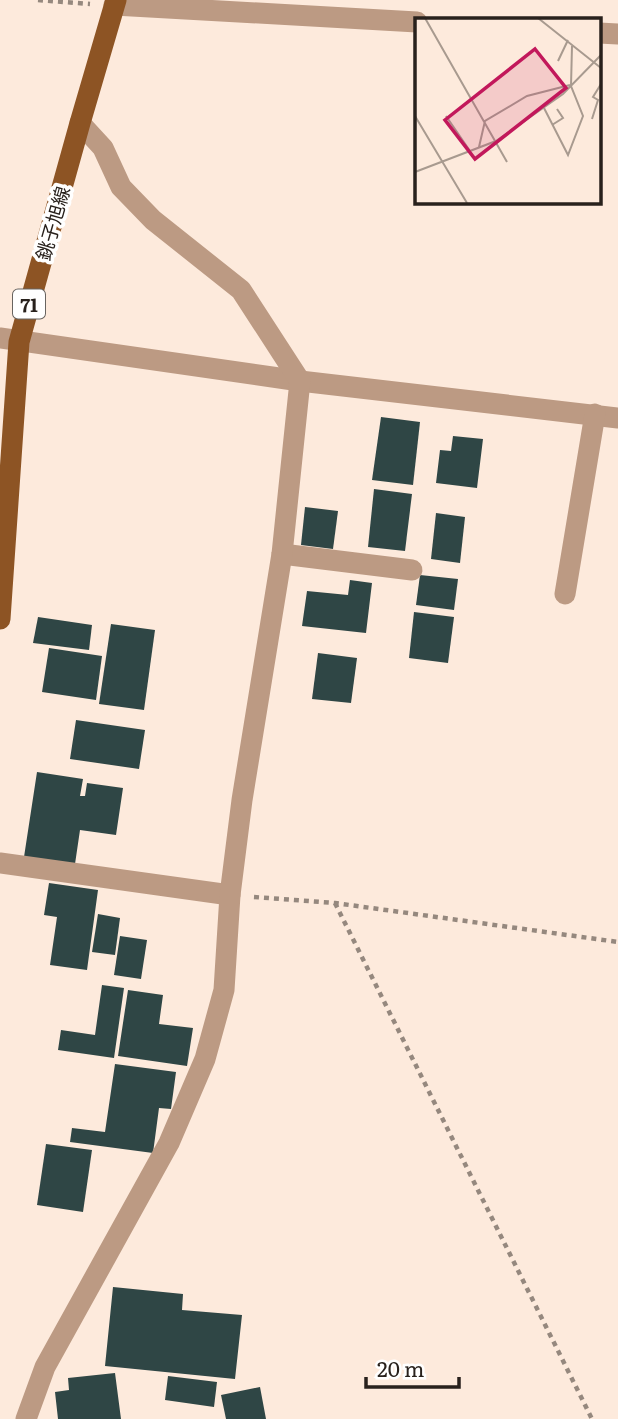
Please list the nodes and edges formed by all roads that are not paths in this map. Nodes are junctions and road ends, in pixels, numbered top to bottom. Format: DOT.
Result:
graph roads {
  1 [pos="115,3"];
  2 [pos="415,22"];
  3 [pos="600,33"];
  4 [pos="618,34"];
  5 [pos="80,123"];
  6 [pos="10,340"];
  7 [pos="300,382"];
  8 [pos="594,414"];
  9 [pos="618,418"];
  10 [pos="5,470"];
  11 [pos="282,554"];
  12 [pos="412,570"];
  13 [pos="565,594"];
  14 [pos="0,618"];
  15 [pos="0,863"];
  16 [pos="230,895"];
  17 [pos="26,1419"];
  1 -- 2 [label="street"];
  1 -- 5 [label="main road, 銚子旭線 / 71"];
  3 -- 4 [label="street"];
  5 -- 6 [label="main road, 銚子旭線 / 71"];
  5 -- 7 [label="street"];
  6 -- 7 [label="street"];
  6 -- 10 [label="main road, 銚子旭線 / 71"];
  7 -- 8 [label="street"];
  7 -- 11 [label="street"];
  8 -- 9 [label="street"];
  8 -- 13 [label="street"];
  10 -- 14 [label="main road, 銚子旭線 / 71"];
  11 -- 12 [label="street"];
  11 -- 16 [label="street"];
  15 -- 16 [label="street"];
  16 -- 17 [label="street"];
}
